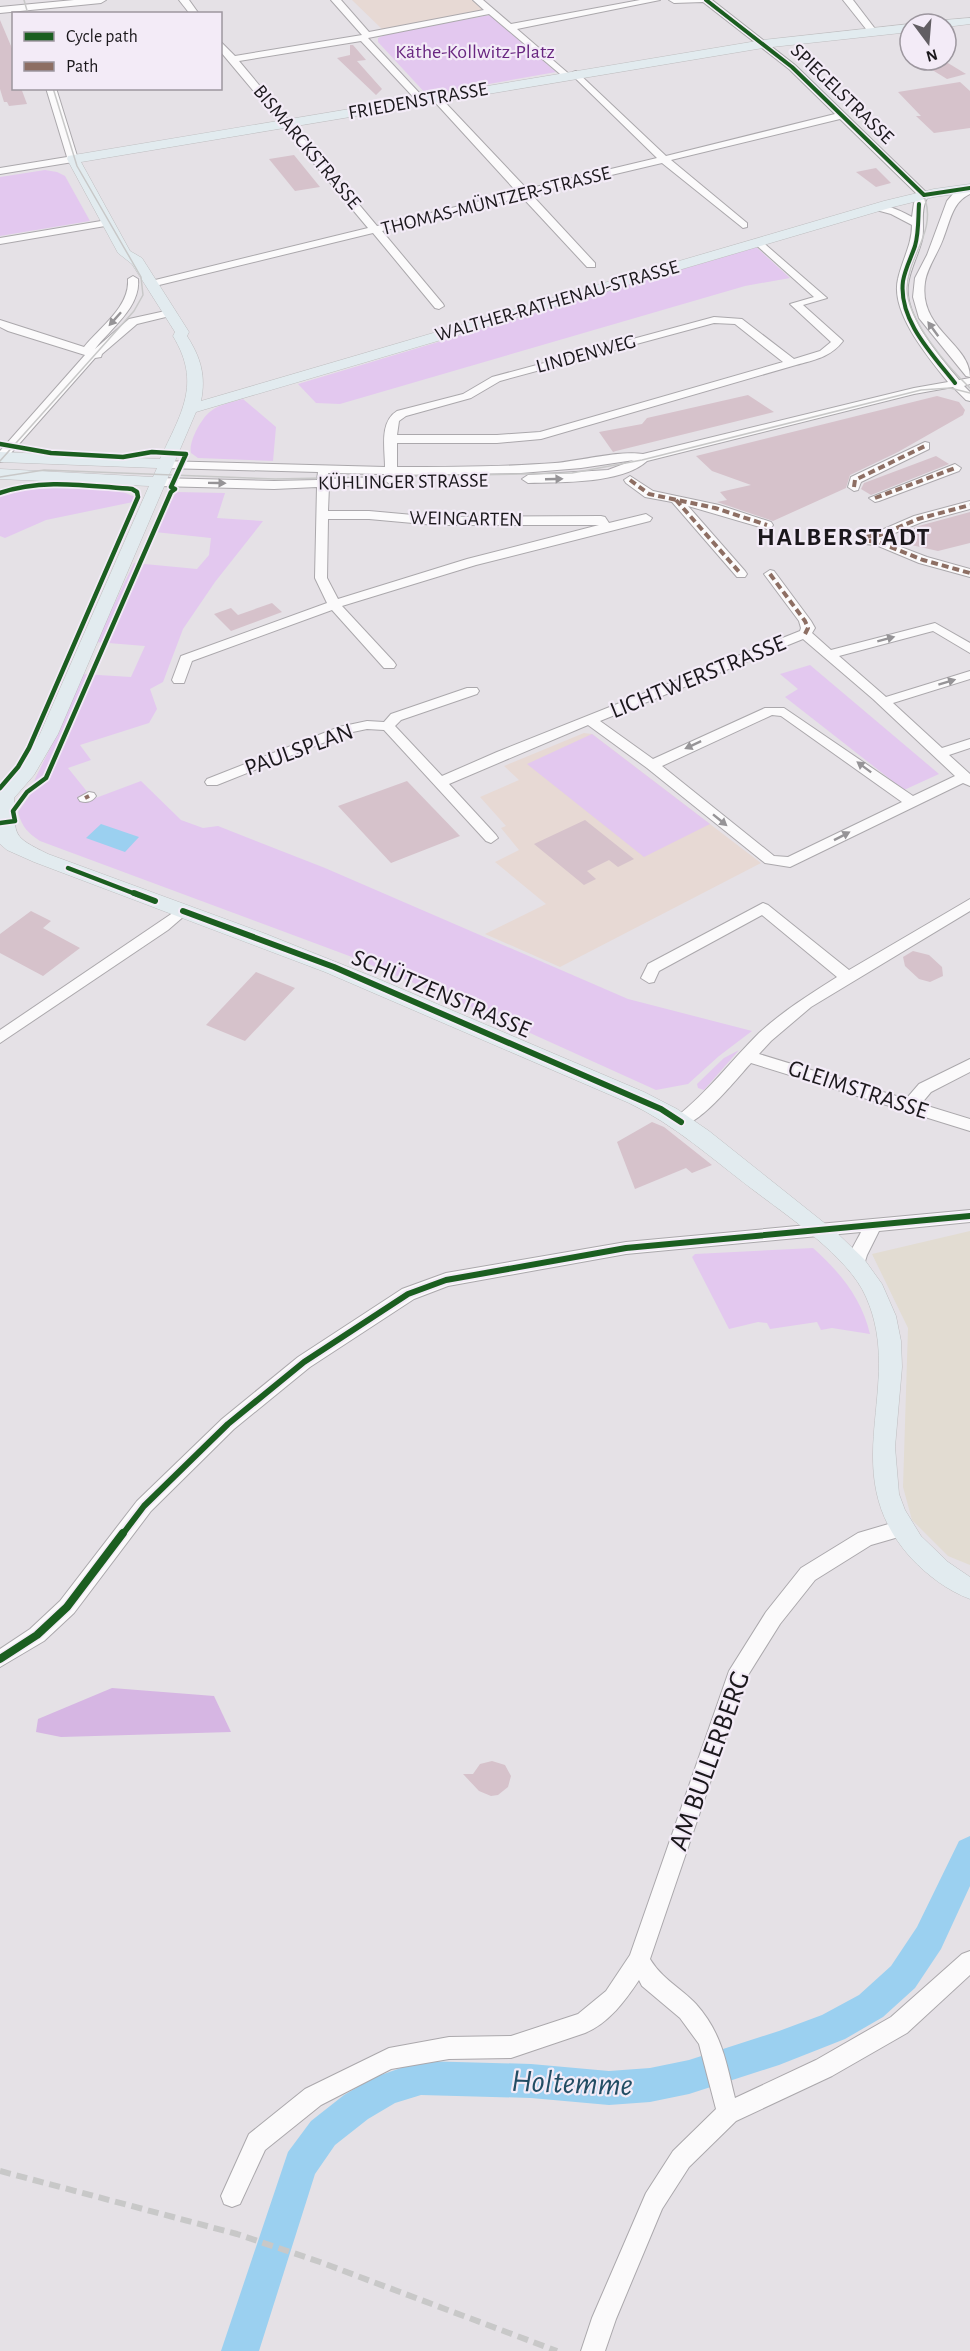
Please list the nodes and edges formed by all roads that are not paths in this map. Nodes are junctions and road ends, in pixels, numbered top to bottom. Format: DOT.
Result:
graph roads {
  1 [pos="101,0"];
  2 [pos="184,0"];
  3 [pos="336,0"];
  4 [pos="478,0"];
  5 [pos="655,0"];
  6 [pos="674,0"];
  7 [pos="704,0"];
  8 [pos="848,0"];
  9 [pos="24,7"];
  10 [pos="0,10"];
  11 [pos="491,11"];
  12 [pos="193,12"];
  13 [pos="510,27"];
  14 [pos="898,29"];
  15 [pos="873,32"];
  16 [pos="365,36"];
  17 [pos="764,44"];
  18 [pos="222,46"];
  19 [pos="233,59"];
  20 [pos="571,75"];
  21 [pos="52,90"];
  22 [pos="436,98"];
  23 [pos="421,100"];
  24 [pos="841,116"];
  25 [pos="287,123"];
  26 [pos="73,159"];
  27 [pos="665,160"];
  28 [pos="0,171"];
  29 [pos="970,189"];
  30 [pos="525,194"];
  31 [pos="924,195"];
  32 [pos="874,208"];
  33 [pos="946,219"];
  34 [pos="107,223"];
  35 [pos="918,224"];
  36 [pos="743,225"];
  37 [pos="375,230"];
  38 [pos="0,241"];
  39 [pos="759,242"];
  40 [pos="125,253"];
  41 [pos="591,265"];
  42 [pos="133,279"];
  43 [pos="151,284"];
  44 [pos="439,306"];
  45 [pos="164,314"];
  46 [pos="1,325"];
  47 [pos="95,355"];
  48 [pos="936,357"];
  49 [pos="792,363"];
  50 [pos="970,374"];
  51 [pos="970,381"];
  52 [pos="955,383"];
  53 [pos="207,384"];
  54 [pos="923,389"];
  55 [pos="243,393"];
  56 [pos="970,398"];
  57 [pos="190,409"];
  58 [pos="392,439"];
  59 [pos="925,446"];
  60 [pos="0,457"];
  61 [pos="165,464"];
  62 [pos="956,468"];
  63 [pos="323,470"];
  64 [pos="0,474"];
  65 [pos="391,476"];
  66 [pos="630,480"];
  67 [pos="158,482"];
  68 [pos="321,483"];
  69 [pos="854,487"];
  70 [pos="875,498"];
  71 [pos="676,500"];
  72 [pos="970,505"];
  73 [pos="322,515"];
  74 [pos="646,518"];
  75 [pos="767,525"];
  76 [pos="606,527"];
  77 [pos="970,573"];
  78 [pos="741,574"];
  79 [pos="770,574"];
  80 [pos="335,605"];
  81 [pos="806,634"];
  82 [pos="970,649"];
  83 [pos="830,654"];
  84 [pos="389,665"];
  85 [pos="970,675"];
  86 [pos="179,680"];
  87 [pos="472,691"];
  88 [pos="883,702"];
  89 [pos="591,721"];
  90 [pos="388,726"];
  91 [pos="970,743"];
  92 [pos="938,754"];
  93 [pos="652,765"];
  94 [pos="967,779"];
  95 [pos="212,782"];
  96 [pos="441,782"];
  97 [pos="3,799"];
  98 [pos="911,801"];
  99 [pos="491,838"];
  100 [pos="7,842"];
  101 [pos="970,904"];
  102 [pos="183,911"];
  103 [pos="848,977"];
  104 [pos="649,978"];
  105 [pos="0,1038"];
  106 [pos="747,1056"];
  107 [pos="970,1065"];
  108 [pos="909,1107"];
  109 [pos="681,1122"];
  110 [pos="970,1125"];
  111 [pos="970,1216"];
  112 [pos="874,1224"];
  113 [pos="816,1229"];
  114 [pos="856,1266"];
  115 [pos="902,1528"];
  116 [pos="970,1589"];
  117 [pos="0,1659"];
  118 [pos="639,1960"];
  119 [pos="970,1961"];
  120 [pos="726,2103"];
  121 [pos="232,2196"];
  122 [pos="593,2351"];
  1 -- 9 [label="street"];
  2 -- 12 [label="street"];
  3 -- 16 [label="street"];
  4 -- 11 [label="street"];
  5 -- 13 [label="street"];
  6 -- 7 [label="street"];
  7 -- 17 [label="street, SPIEGELSTRASSE"];
  8 -- 15 [label="street"];
  9 -- 10 [label="street"];
  11 -- 13 [label="street"];
  11 -- 16 [label="street"];
  13 -- 20 [label="street"];
  14 -- 15 [label="main road, FRIEDENSTRASSE"];
  15 -- 17 [label="main road, FRIEDENSTRASSE"];
  16 -- 19 [label="street"];
  16 -- 23 [label="street"];
  17 -- 20 [label="main road, FRIEDENSTRASSE"];
  17 -- 24 [label="street, SPIEGELSTRASSE"];
  18 -- 19 [label="street, BISMARCKSTRASSE"];
  19 -- 25 [label="street, BISMARCKSTRASSE"];
  20 -- 22 [label="main road, FRIEDENSTRASSE"];
  20 -- 27 [label="street"];
  21 -- 26 [label="street"];
  22 -- 23 [label="main road, FRIEDENSTRASSE"];
  22 -- 30 [label="street"];
  23 -- 25 [label="main road, FRIEDENSTRASSE"];
  24 -- 27 [label="street, THOMAS-MÜNTZER-STRASSE"];
  24 -- 31 [label="street, SPIEGELSTRASSE"];
  25 -- 26 [label="main road, FRIEDENSTRASSE"];
  25 -- 37 [label="street, BISMARCKSTRASSE"];
  26 -- 28 [label="street"];
  26 -- 34 [label="main road"];
  27 -- 30 [label="street, THOMAS-MÜNTZER-STRASSE"];
  27 -- 36 [label="street"];
  29 -- 31 [label="main road, WALTHER-RATHENAU-STRASSE"];
  29 -- 33 [label="street"];
  30 -- 37 [label="street, THOMAS-MÜNTZER-STRASSE"];
  30 -- 41 [label="street"];
  31 -- 32 [label="main road, WALTHER-RATHENAU-STRASSE"];
  31 -- 33 [label="street, SPIEGELSTRASSE"];
  31 -- 35 [label="street"];
  32 -- 35 [label="street"];
  32 -- 39 [label="main road, WALTHER-RATHENAU-STRASSE"];
  50 -- 33 [label="street, one-way"];
  34 -- 38 [label="street"];
  34 -- 40 [label="main road"];
  35 -- 48 [label="street"];
  37 -- 43 [label="street, THOMAS-MÜNTZER-STRASSE"];
  37 -- 44 [label="street, BISMARCKSTRASSE"];
  39 -- 49 [label="street"];
  39 -- 55 [label="main road, WALTHER-RATHENAU-STRASSE"];
  40 -- 42 [label="main road"];
  40 -- 43 [label="main road"];
  42 -- 45 [label="main road"];
  42 -- 47 [label="street, one-way"];
  43 -- 45 [label="main road"];
  45 -- 47 [label="street"];
  45 -- 53 [label="main road"];
  46 -- 47 [label="street"];
  47 -- 60 [label="street"];
  48 -- 52 [label="street"];
  48 -- 54 [label="street"];
  49 -- 58 [label="street"];
  49 -- 58 [label="street, LINDENWEG"];
  51 -- 52 [label="street, KÜHLINGER STRASSE"];
  52 -- 54 [label="street, KÜHLINGER STRASSE"];
  52 -- 56 [label="street"];
  53 -- 55 [label="main road"];
  53 -- 57 [label="main road"];
  54 -- 65 [label="street, KÜHLINGER STRASSE"];
  55 -- 57 [label="main road, WALTHER-RATHENAU-STRASSE"];
  57 -- 61 [label="main road"];
  58 -- 65 [label="street, LINDENWEG"];
  59 -- 69 [label="street"];
  60 -- 61 [label="main road"];
  61 -- 63 [label="street, KÜHLINGER STRASSE"];
  61 -- 67 [label="main road"];
  62 -- 70 [label="street"];
  63 -- 65 [label="street, KÜHLINGER STRASSE"];
  63 -- 68 [label="street"];
  64 -- 67 [label="main road"];
  65 -- 68 [label="street, KÜHLINGER STRASSE"];
  66 -- 71 [label="street"];
  67 -- 68 [label="street, KÜHLINGER STRASSE, one-way"];
  67 -- 97 [label="main road"];
  68 -- 73 [label="street"];
  71 -- 75 [label="street"];
  71 -- 78 [label="street"];
  72 -- 77 [label="street"];
  73 -- 76 [label="street, WEINGARTEN"];
  73 -- 80 [label="street"];
  74 -- 76 [label="street, WEINGARTEN"];
  76 -- 80 [label="street, WEINGARTEN"];
  79 -- 81 [label="street"];
  80 -- 84 [label="street"];
  80 -- 86 [label="street, WEINGARTEN"];
  81 -- 83 [label="street"];
  81 -- 89 [label="street, LICHTWERSTRASSE"];
  83 -- 82 [label="street, one-way"];
  83 -- 88 [label="street"];
  88 -- 85 [label="street, one-way"];
  87 -- 90 [label="street, PAULSPLAN"];
  88 -- 92 [label="street"];
  89 -- 93 [label="street"];
  89 -- 96 [label="street, LICHTWERSTRASSE"];
  90 -- 95 [label="street, PAULSPLAN"];
  90 -- 96 [label="street, PAULSPLAN"];
  91 -- 92 [label="street"];
  92 -- 94 [label="street"];
  98 -- 93 [label="street, one-way"];
  93 -- 98 [label="street, one-way"];
  94 -- 98 [label="street"];
  96 -- 99 [label="street, PAULSPLAN"];
  97 -- 100 [label="main road"];
  100 -- 102 [label="main road, SCHÜTZENSTRASSE"];
  101 -- 103 [label="street"];
  102 -- 105 [label="street"];
  102 -- 109 [label="main road, SCHÜTZENSTRASSE"];
  103 -- 104 [label="street"];
  103 -- 106 [label="street"];
  106 -- 108 [label="street, GLEIMSTRASSE"];
  106 -- 109 [label="street"];
  107 -- 108 [label="street"];
  108 -- 110 [label="street, GLEIMSTRASSE"];
  109 -- 113 [label="main road, SCHÜTZENSTRASSE"];
  111 -- 112 [label="street"];
  112 -- 113 [label="street"];
  112 -- 114 [label="street"];
  113 -- 114 [label="main road, SCHÜTZENSTRASSE"];
  113 -- 117 [label="street"];
  114 -- 115 [label="main road, SCHÜTZENSTRASSE"];
  115 -- 116 [label="main road, SCHÜTZENSTRASSE"];
  115 -- 118 [label="street, AM BULLERBERG"];
  118 -- 120 [label="street"];
  118 -- 121 [label="street, AM BULLERBERG"];
  119 -- 120 [label="street"];
  120 -- 122 [label="street"];
}
